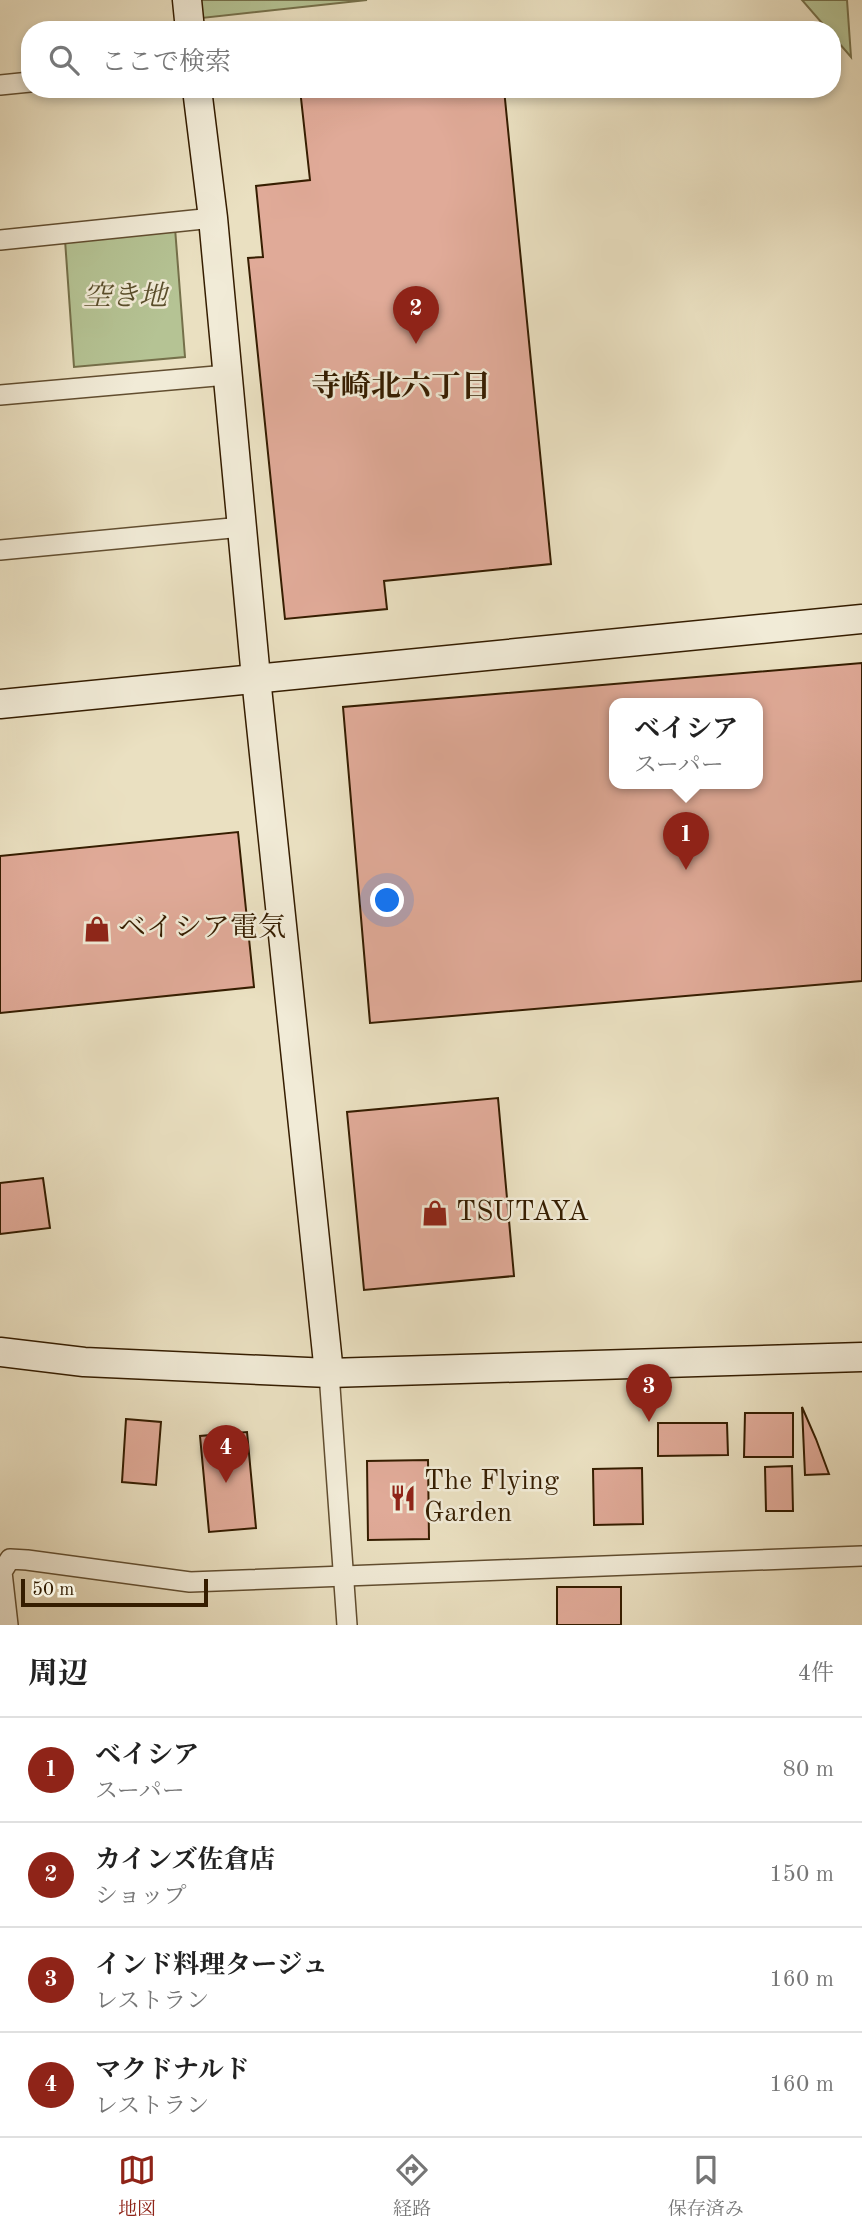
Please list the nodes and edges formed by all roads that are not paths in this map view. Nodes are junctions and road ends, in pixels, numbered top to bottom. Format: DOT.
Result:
graph roads {
  1 [pos="187,0"];
  2 [pos="189,21"];
  3 [pos="21,83"];
  4 [pos="0,85"];
  5 [pos="198,98"];
  6 [pos="213,218"];
  7 [pos="0,240"];
  8 [pos="227,375"];
  9 [pos="0,395"];
  10 [pos="242,527"];
  11 [pos="0,550"];
  12 [pos="862,620"];
  13 [pos="256,678"];
  14 [pos="0,704"];
  15 [pos="0,1352"];
  16 [pos="862,1357"];
  17 [pos="329,1373"];
  18 [pos="862,1556"];
  19 [pos="342,1577"];
  20 [pos="8,1625"];
  21 [pos="347,1625"];
  1 -- 2 [label="street"];
  3 -- 4 [label="street"];
  5 -- 6 [label="street"];
  6 -- 7 [label="street"];
  6 -- 8 [label="street"];
  8 -- 9 [label="street"];
  8 -- 10 [label="street"];
  10 -- 11 [label="street"];
  10 -- 13 [label="street"];
  12 -- 13 [label="street"];
  13 -- 14 [label="street"];
  13 -- 17 [label="street"];
  15 -- 17 [label="street"];
  16 -- 17 [label="street"];
  17 -- 19 [label="street"];
  18 -- 19 [label="street"];
  19 -- 20 [label="street"];
  19 -- 21 [label="street"];
}
